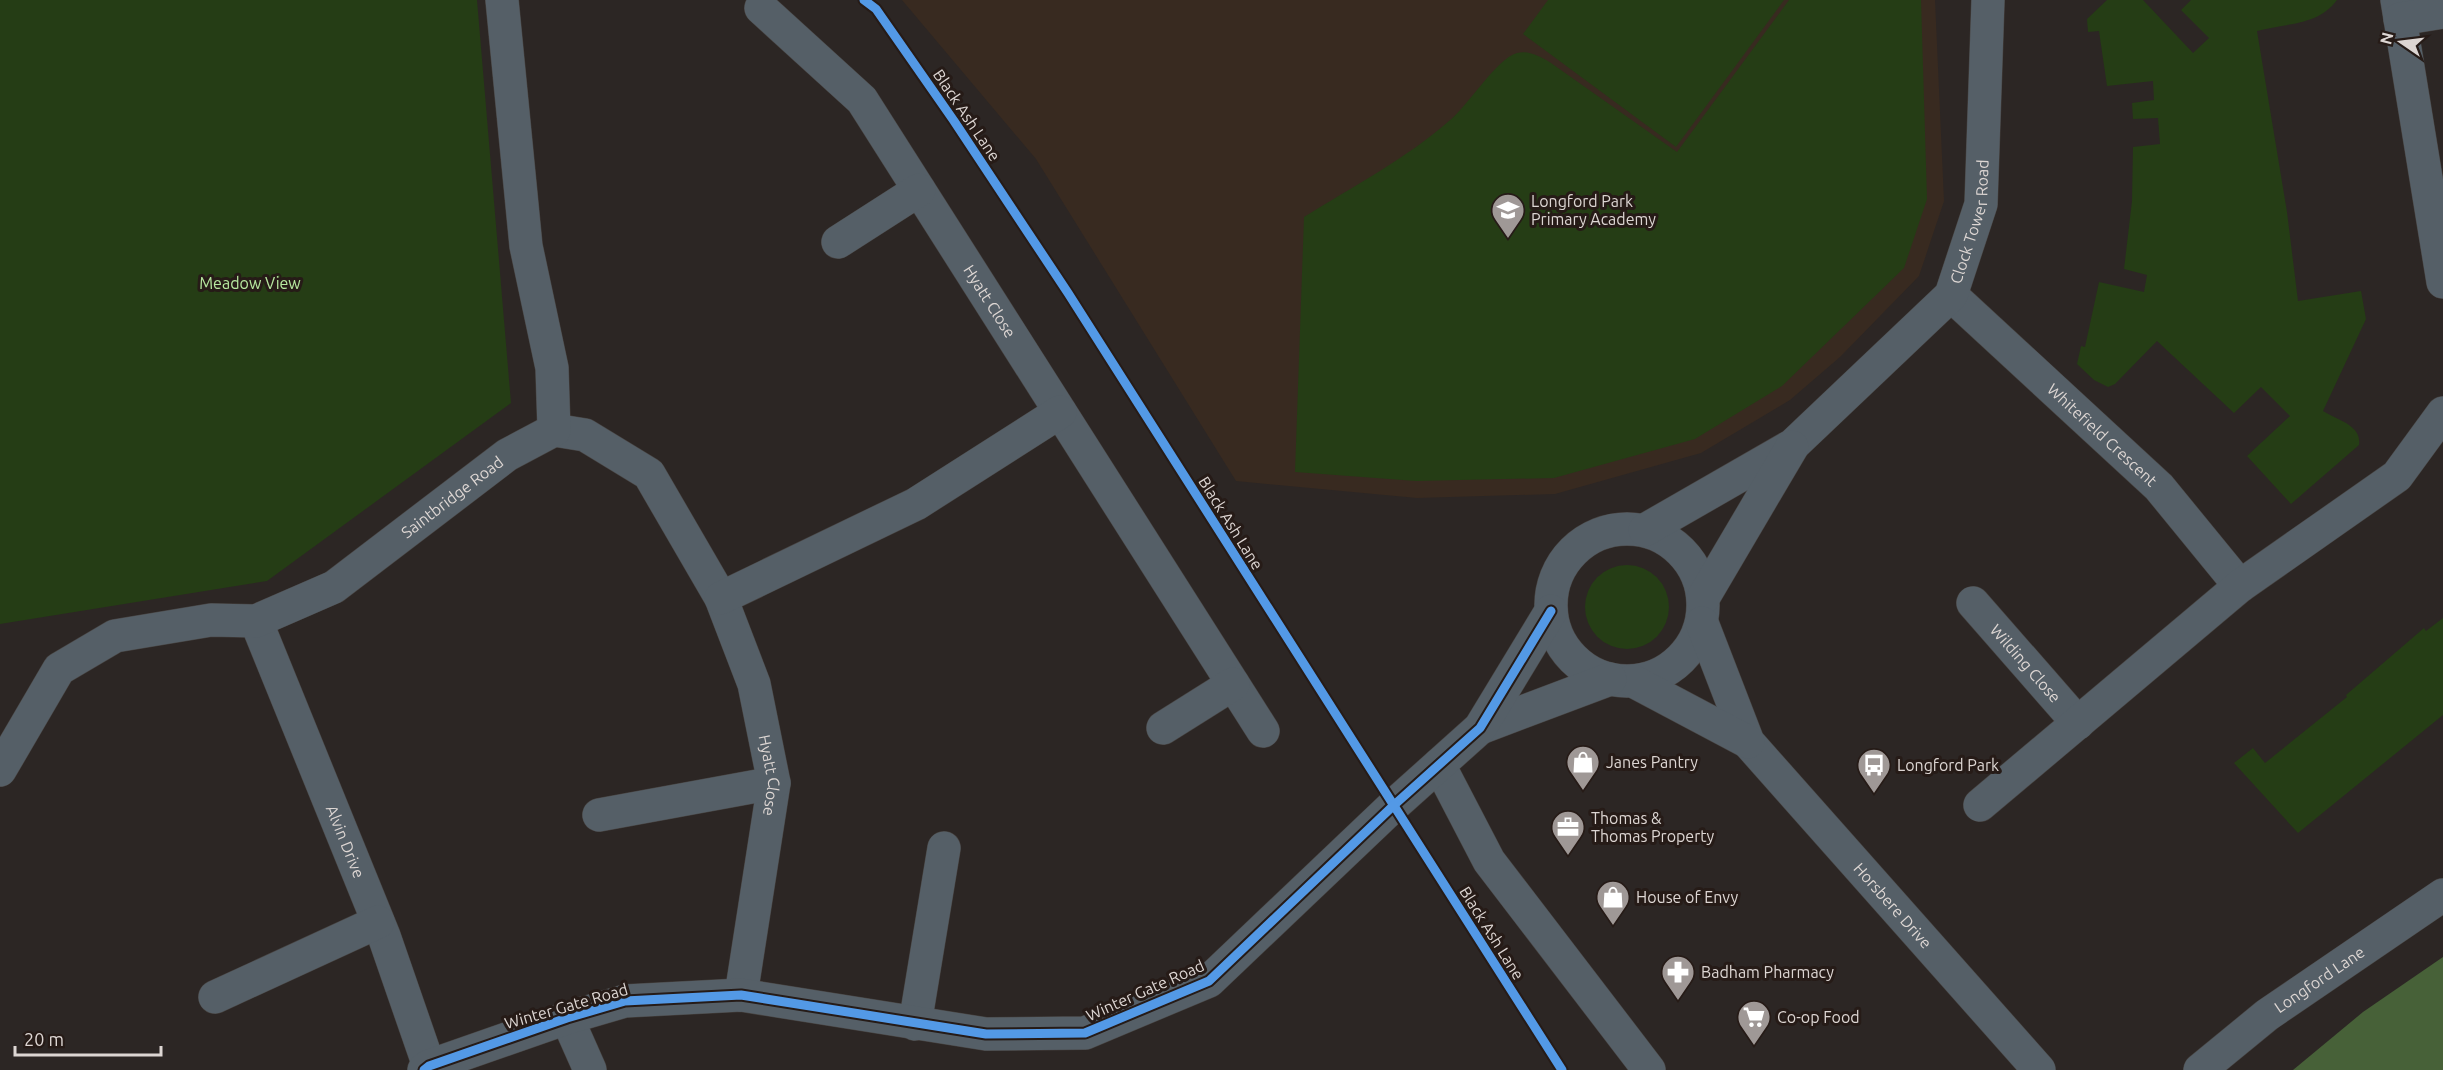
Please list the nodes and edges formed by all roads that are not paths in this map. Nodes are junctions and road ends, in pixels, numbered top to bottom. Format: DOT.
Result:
graph roads {
  1 [pos="502,0"];
  2 [pos="1988,0"];
  3 [pos="761,8"];
  4 [pos="2399,9"];
  5 [pos="2443,12"];
  6 [pos="919,190"];
  7 [pos="838,242"];
  8 [pos="2443,282"];
  9 [pos="1951,295"];
  10 [pos="1060,412"];
  11 [pos="2443,413"];
  12 [pos="554,430"];
  13 [pos="1793,445"];
  14 [pos="1645,530"];
  15 [pos="2240,586"];
  16 [pos="721,598"];
  17 [pos="1973,603"];
  18 [pos="1702,610"];
  19 [pos="1551,611"];
  20 [pos="256,621"];
  21 [pos="1622,680"];
  22 [pos="1233,684"];
  23 [pos="2078,723"];
  24 [pos="1162,728"];
  25 [pos="1480,728"];
  26 [pos="1263,731"];
  27 [pos="1749,742"];
  28 [pos="1439,765"];
  29 [pos="0,770"];
  30 [pos="774,783"];
  31 [pos="1980,805"];
  32 [pos="599,815"];
  33 [pos="944,848"];
  34 [pos="2443,896"];
  35 [pos="378,922"];
  36 [pos="741,995"];
  37 [pos="215,997"];
  38 [pos="567,1018"];
  39 [pos="915,1024"];
  40 [pos="426,1068"];
  41 [pos="590,1070"];
  42 [pos="1649,1070"];
  43 [pos="2039,1070"];
  44 [pos="2200,1070"];
  1 -- 12 [label="street"];
  2 -- 9 [label="street, Clock Tower Road"];
  3 -- 6 [label="street, Hyatt Close"];
  4 -- 5 [label="street"];
  4 -- 8 [label="street"];
  6 -- 7 [label="street"];
  6 -- 10 [label="street, Hyatt Close"];
  9 -- 13 [label="street, Clock Tower Road"];
  9 -- 15 [label="street, Whitefield Crescent"];
  10 -- 16 [label="street"];
  10 -- 22 [label="street, Hyatt Close"];
  11 -- 15 [label="street"];
  12 -- 16 [label="street, Hyatt Close"];
  12 -- 20 [label="street, Saintbridge Road"];
  13 -- 14 [label="street, Clock Tower Road"];
  13 -- 18 [label="street, Clock Tower Road"];
  14 -- 18 [label="street"];
  14 -- 19 [label="street"];
  15 -- 23 [label="street"];
  16 -- 30 [label="street, Hyatt Close"];
  17 -- 23 [label="street, Wilding Close"];
  18 -- 21 [label="street"];
  18 -- 27 [label="street, Horsbere Drive"];
  19 -- 21 [label="street"];
  19 -- 25 [label="street, Winter Gate Road"];
  20 -- 29 [label="street, Saintbridge Road"];
  20 -- 35 [label="street, Alvin Drive"];
  21 -- 25 [label="street, Winter Gate Road"];
  21 -- 27 [label="street, Horsbere Drive"];
  22 -- 24 [label="street"];
  22 -- 26 [label="street, Hyatt Close"];
  23 -- 31 [label="street"];
  25 -- 28 [label="street, Winter Gate Road"];
  27 -- 43 [label="street, Horsbere Drive"];
  28 -- 39 [label="street, Winter Gate Road"];
  28 -- 42 [label="street"];
  30 -- 32 [label="street"];
  30 -- 36 [label="street, Hyatt Close"];
  33 -- 39 [label="street"];
  34 -- 44 [label="street, Longford Lane"];
  35 -- 37 [label="street"];
  35 -- 40 [label="street, Alvin Drive"];
  36 -- 38 [label="street, Winter Gate Road"];
  36 -- 39 [label="street, Winter Gate Road"];
  38 -- 40 [label="street, Winter Gate Road"];
  38 -- 41 [label="street"];
}
